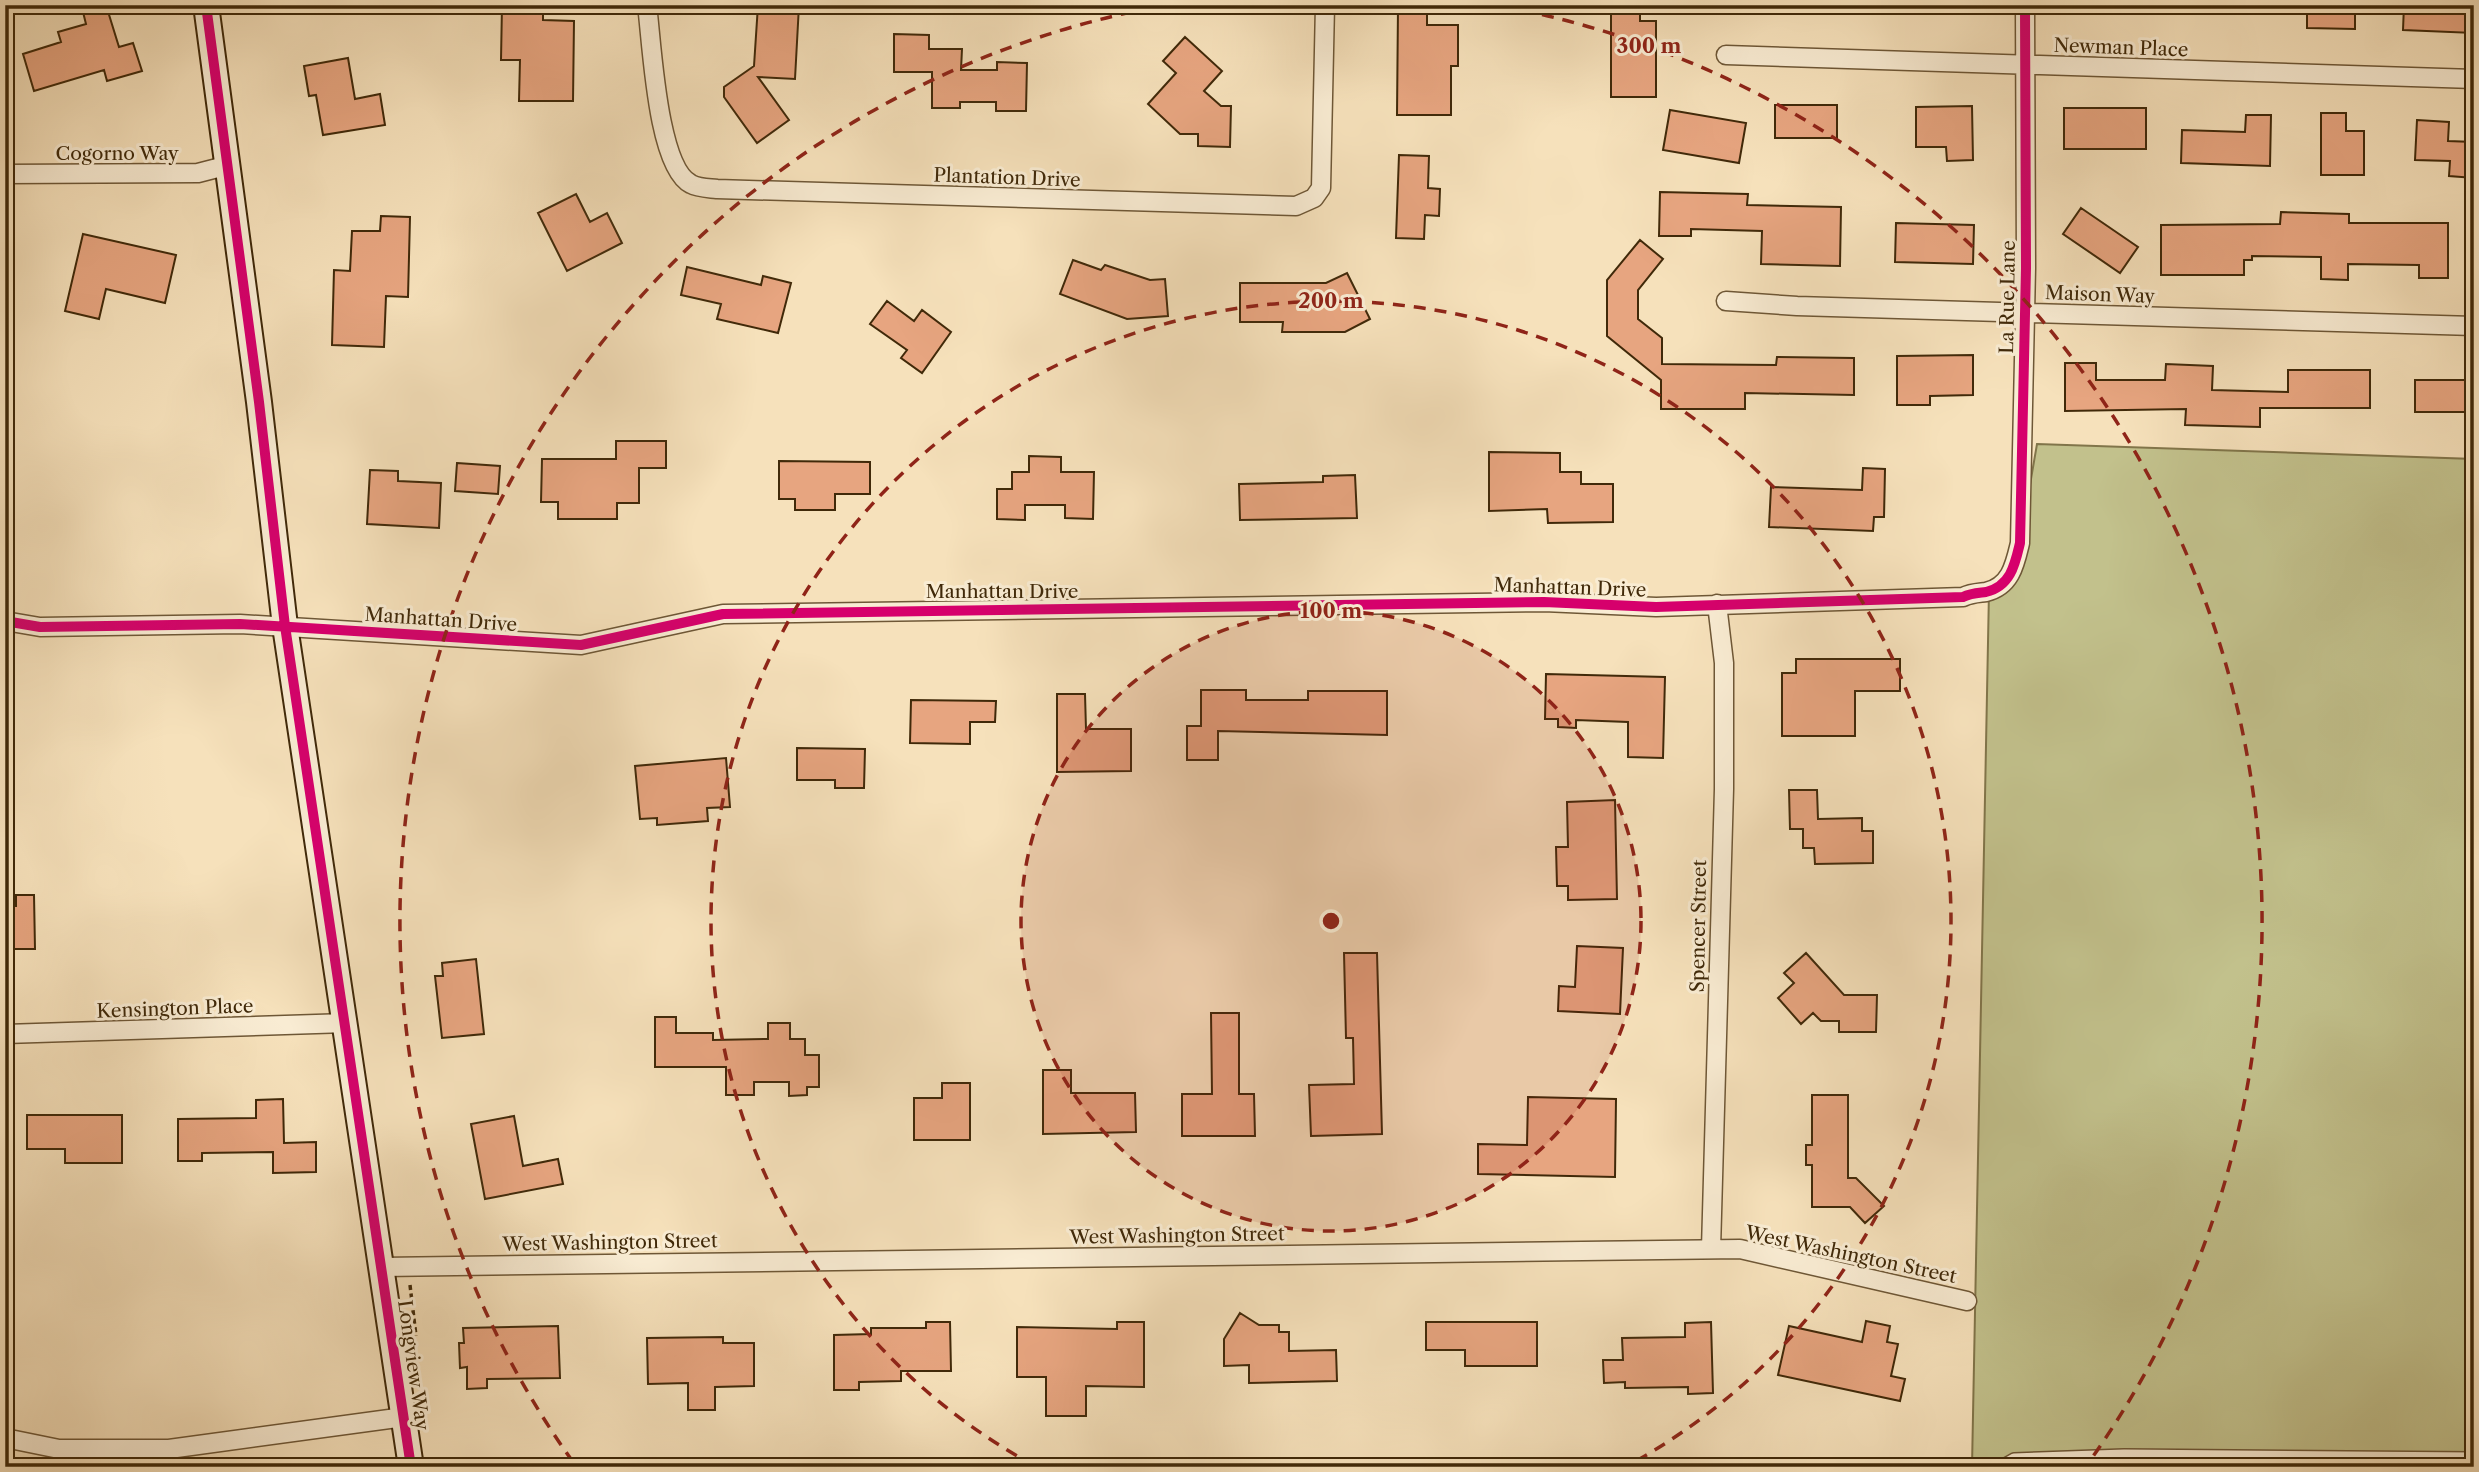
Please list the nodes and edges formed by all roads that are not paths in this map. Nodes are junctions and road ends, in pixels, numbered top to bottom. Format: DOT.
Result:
graph roads {
  1 [pos="206,5"];
  2 [pos="647,5"];
  3 [pos="1325,5"];
  4 [pos="2025,5"];
  5 [pos="1726,55"];
  6 [pos="2026,65"];
  7 [pos="2474,79"];
  8 [pos="229,165"];
  9 [pos="5,174"];
  10 [pos="1726,301"];
  11 [pos="2024,313"];
  12 [pos="2474,326"];
  13 [pos="2002,584"];
  14 [pos="1717,604"];
  15 [pos="5,621"];
  16 [pos="285,625"];
  17 [pos="347,1023"];
  18 [pos="5,1034"];
  19 [pos="1711,1249"];
  20 [pos="382,1268"];
  21 [pos="1967,1301"];
  22 [pos="404,1417"];
  23 [pos="5,1438"];
  24 [pos="2474,1457"];
  25 [pos="411,1467"];
  26 [pos="1998,1467"];
  1 -- 8 [label="street, Longview Way"];
  2 -- 3 [label="street, Plantation Drive"];
  4 -- 6 [label="street, La Rue Lane"];
  5 -- 6 [label="street, Newman Place"];
  6 -- 7 [label="street, Newman Place"];
  6 -- 11 [label="street, La Rue Lane"];
  8 -- 9 [label="street, Cogorno Way"];
  8 -- 16 [label="street, Longview Way"];
  10 -- 11 [label="street, Maison Way"];
  11 -- 12 [label="street, Maison Way"];
  11 -- 13 [label="street, La Rue Lane"];
  13 -- 14 [label="street, Manhattan Drive"];
  14 -- 16 [label="street, Manhattan Drive"];
  14 -- 19 [label="street, Spencer Street"];
  15 -- 16 [label="street, Manhattan Drive"];
  16 -- 17 [label="street, Longview Way"];
  17 -- 18 [label="street, Kensington Place"];
  17 -- 20 [label="street, Longview Way"];
  19 -- 20 [label="street, West Washington Street"];
  19 -- 21 [label="street, West Washington Street"];
  20 -- 22 [label="street, Longview Way"];
  22 -- 23 [label="street"];
  22 -- 25 [label="street, Longview Way"];
  24 -- 26 [label="lane"];
}
